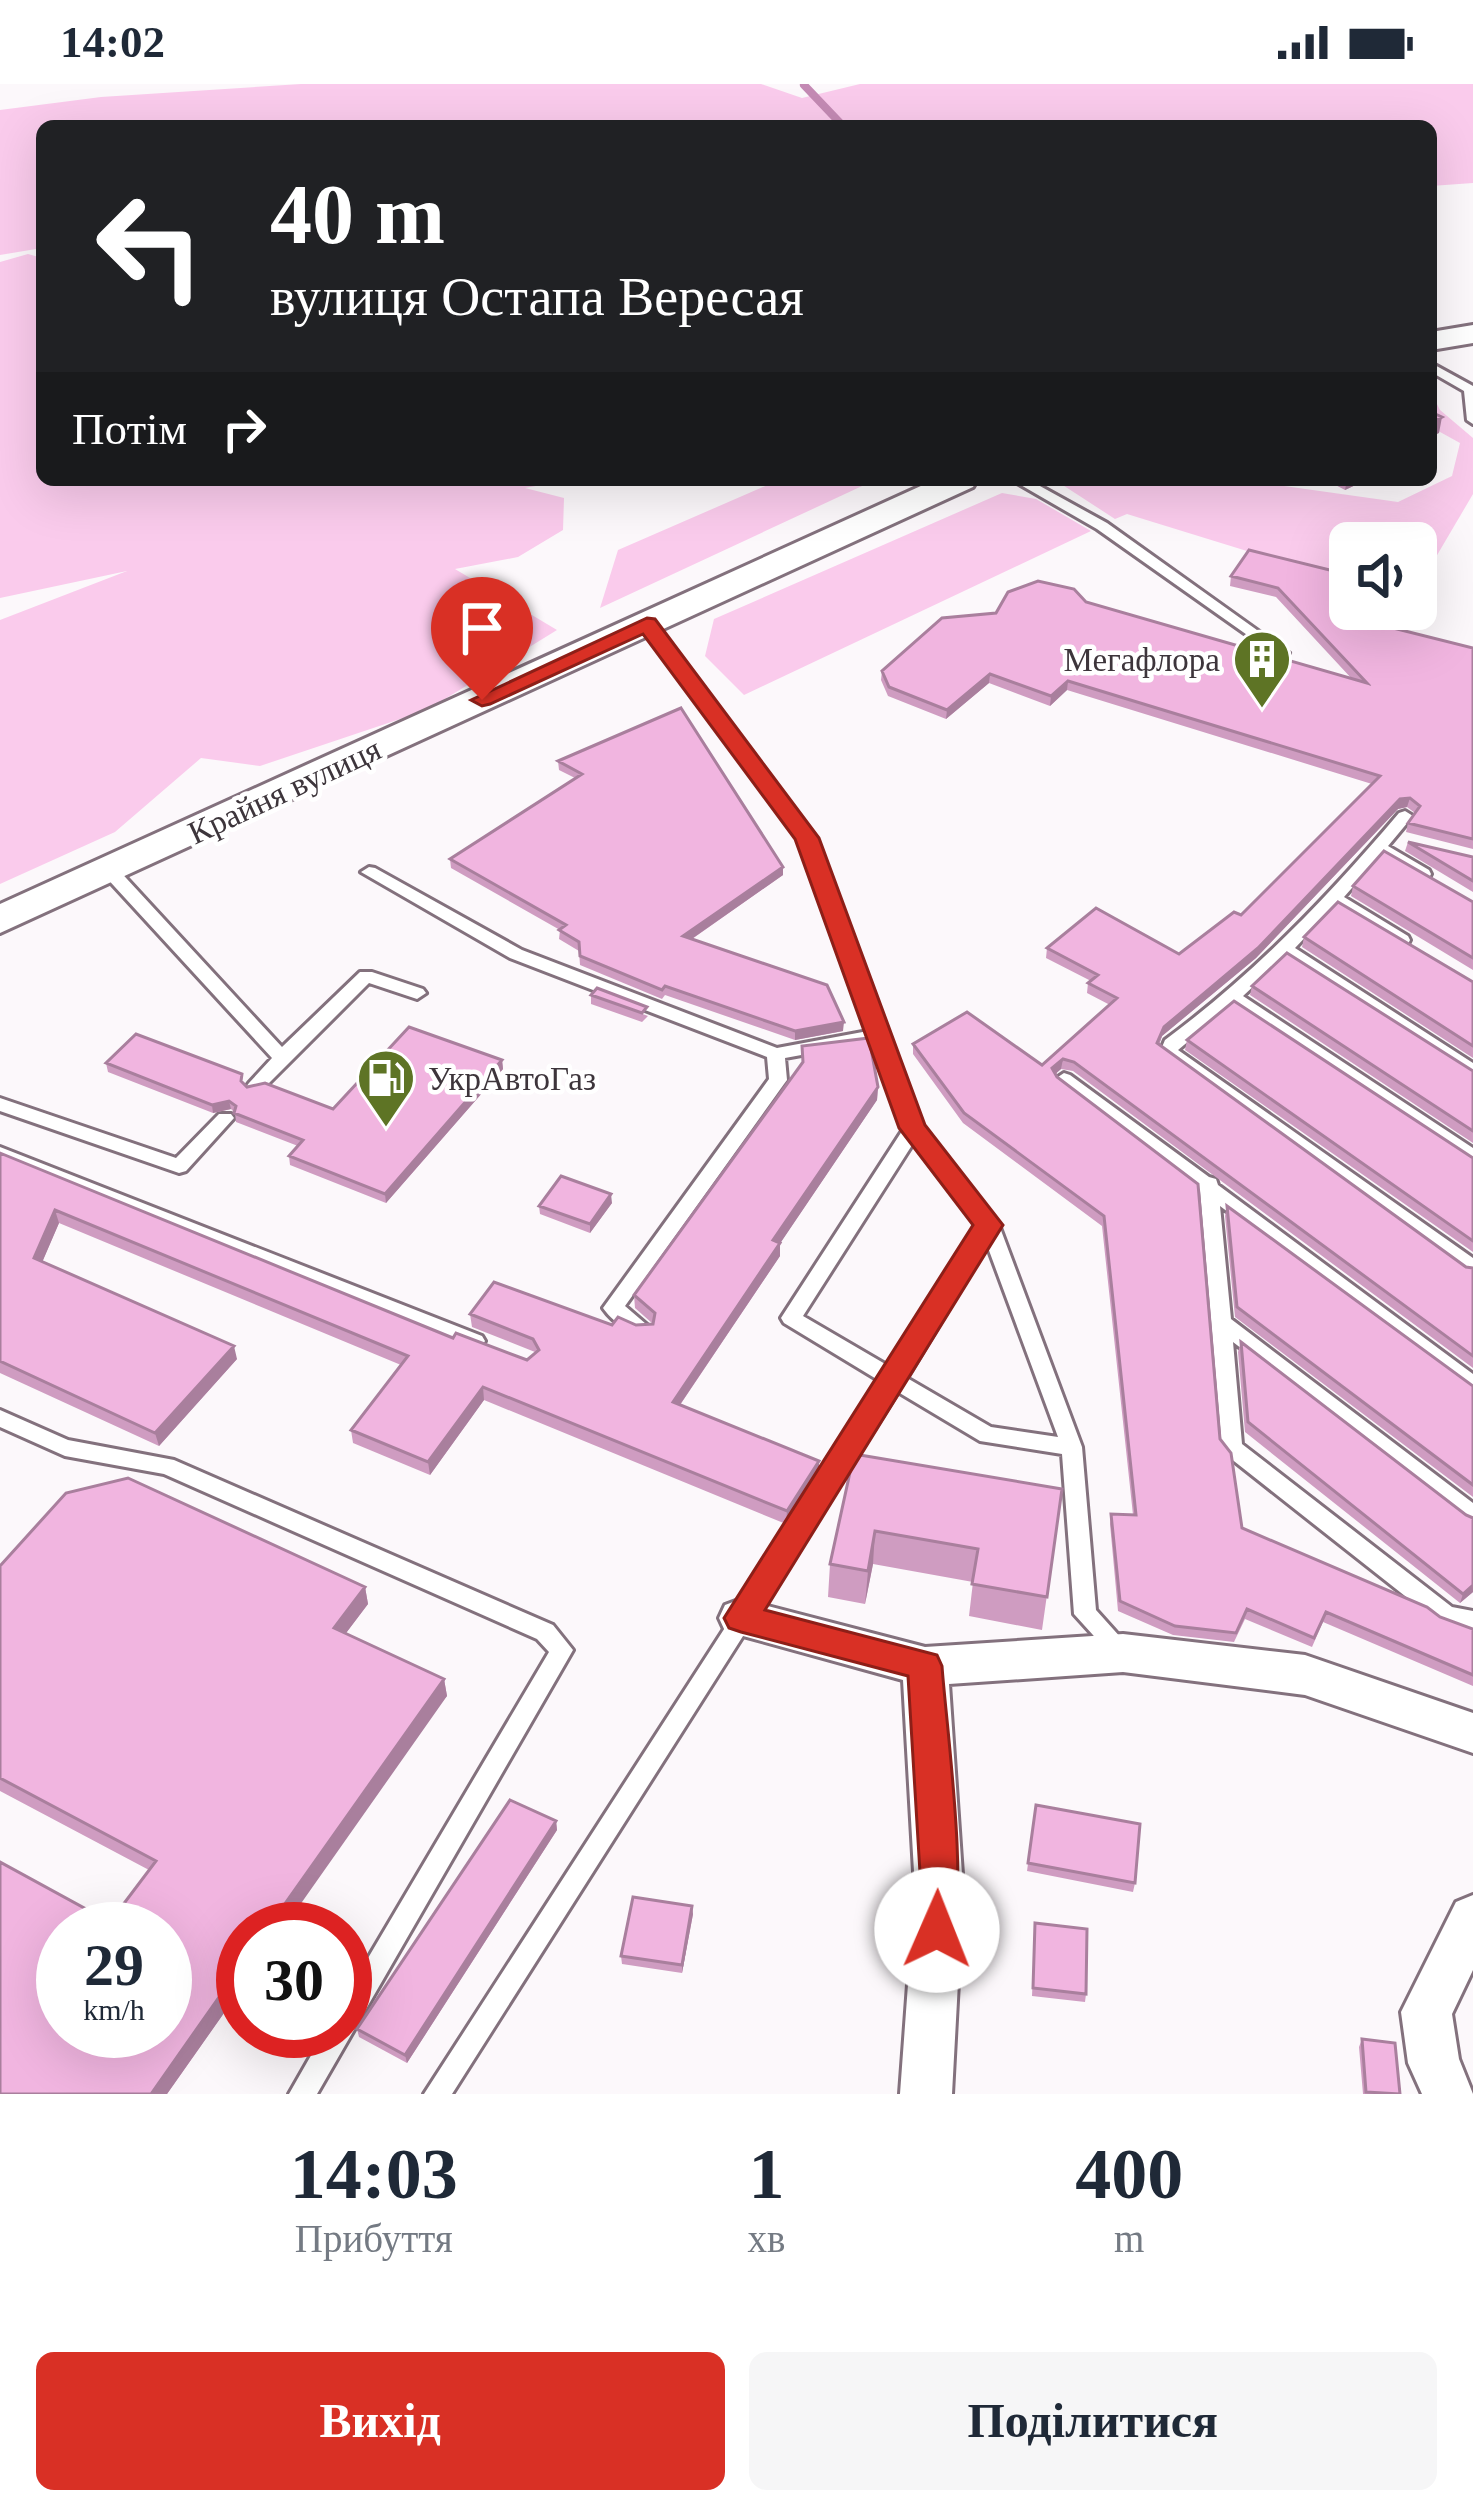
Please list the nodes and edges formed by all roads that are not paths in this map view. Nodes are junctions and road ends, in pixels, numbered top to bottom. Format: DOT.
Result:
graph roads {
  1 [pos="1473,334"];
  2 [pos="1437,339"];
  3 [pos="1437,370"];
  4 [pos="1472,390"];
  5 [pos="1473,420"];
  6 [pos="948,486"];
  7 [pos="1029,486"];
  8 [pos="647,624"];
  9 [pos="1282,653"];
  10 [pos="1405,816"];
  11 [pos="1383,842"];
  12 [pos="1408,842"];
  13 [pos="110,870"];
  14 [pos="369,872"];
  15 [pos="1435,881"];
  16 [pos="1334,898"];
  17 [pos="0,920"];
  18 [pos="1413,947"];
  19 [pos="1286,950"];
  20 [pos="417,993"];
  21 [pos="1235,999"];
  22 [pos="879,1035"];
  23 [pos="776,1054"];
  24 [pos="282,1058"];
  25 [pos="1473,1071"];
  26 [pos="1064,1079"];
  27 [pos="255,1087"];
  28 [pos="0,1104"];
  29 [pos="225,1118"];
  30 [pos="913,1128"];
  31 [pos="0,1154"];
  32 [pos="1473,1156"];
  33 [pos="1209,1184"];
  34 [pos="989,1225"];
  35 [pos="1473,1268"];
  36 [pos="1221,1322"];
  37 [pos="643,1330"];
  38 [pos="504,1352"];
  39 [pos="894,1382"];
  40 [pos="1473,1385"];
  41 [pos="0,1418"];
  42 [pos="1072,1447"];
  43 [pos="1473,1515"];
  44 [pos="741,1618"];
  45 [pos="1473,1620"];
  46 [pos="1123,1653"];
  47 [pos="925,1666"];
  48 [pos="1473,1733"];
  49 [pos="1473,1918"];
  50 [pos="372,1975"];
  51 [pos="323,2058"];
  52 [pos="302,2094"];
  53 [pos="437,2094"];
  54 [pos="926,2094"];
  55 [pos="1449,2094"];
  1 -- 2 [label="street"];
  3 -- 4 [label="lane"];
  4 -- 5 [label="lane"];
  6 -- 8 [label="street, Крайня вулиця"];
  7 -- 9 [label="lane"];
  8 -- 13 [label="street, Крайня вулиця"];
  8 -- 22 [label="lane"];
  10 -- 11 [label="lane"];
  11 -- 12 [label="lane"];
  11 -- 15 [label="lane"];
  11 -- 16 [label="lane"];
  13 -- 17 [label="street, Крайня вулиця"];
  13 -- 24 [label="lane"];
  14 -- 23 [label="lane"];
  16 -- 18 [label="lane"];
  16 -- 19 [label="lane"];
  19 -- 21 [label="lane"];
  19 -- 25 [label="lane"];
  20 -- 24 [label="lane"];
  21 -- 32 [label="lane"];
  21 -- 35 [label="lane"];
  22 -- 23 [label="lane"];
  22 -- 30 [label="lane"];
  23 -- 37 [label="lane"];
  24 -- 27 [label="lane"];
  26 -- 33 [label="lane"];
  28 -- 29 [label="lane"];
  30 -- 34 [label="lane"];
  30 -- 39 [label="lane"];
  31 -- 38 [label="lane"];
  33 -- 36 [label="lane"];
  33 -- 40 [label="lane"];
  34 -- 39 [label="lane"];
  34 -- 42 [label="lane"];
  36 -- 43 [label="lane"];
  36 -- 45 [label="lane"];
  39 -- 42 [label="lane"];
  39 -- 44 [label="lane"];
  41 -- 50 [label="lane"];
  42 -- 46 [label="lane"];
  44 -- 47 [label="street"];
  44 -- 53 [label="lane"];
  46 -- 47 [label="street"];
  46 -- 48 [label="street"];
  47 -- 54 [label="street"];
  49 -- 55 [label="street"];
  51 -- 52 [label="lane"];
}
